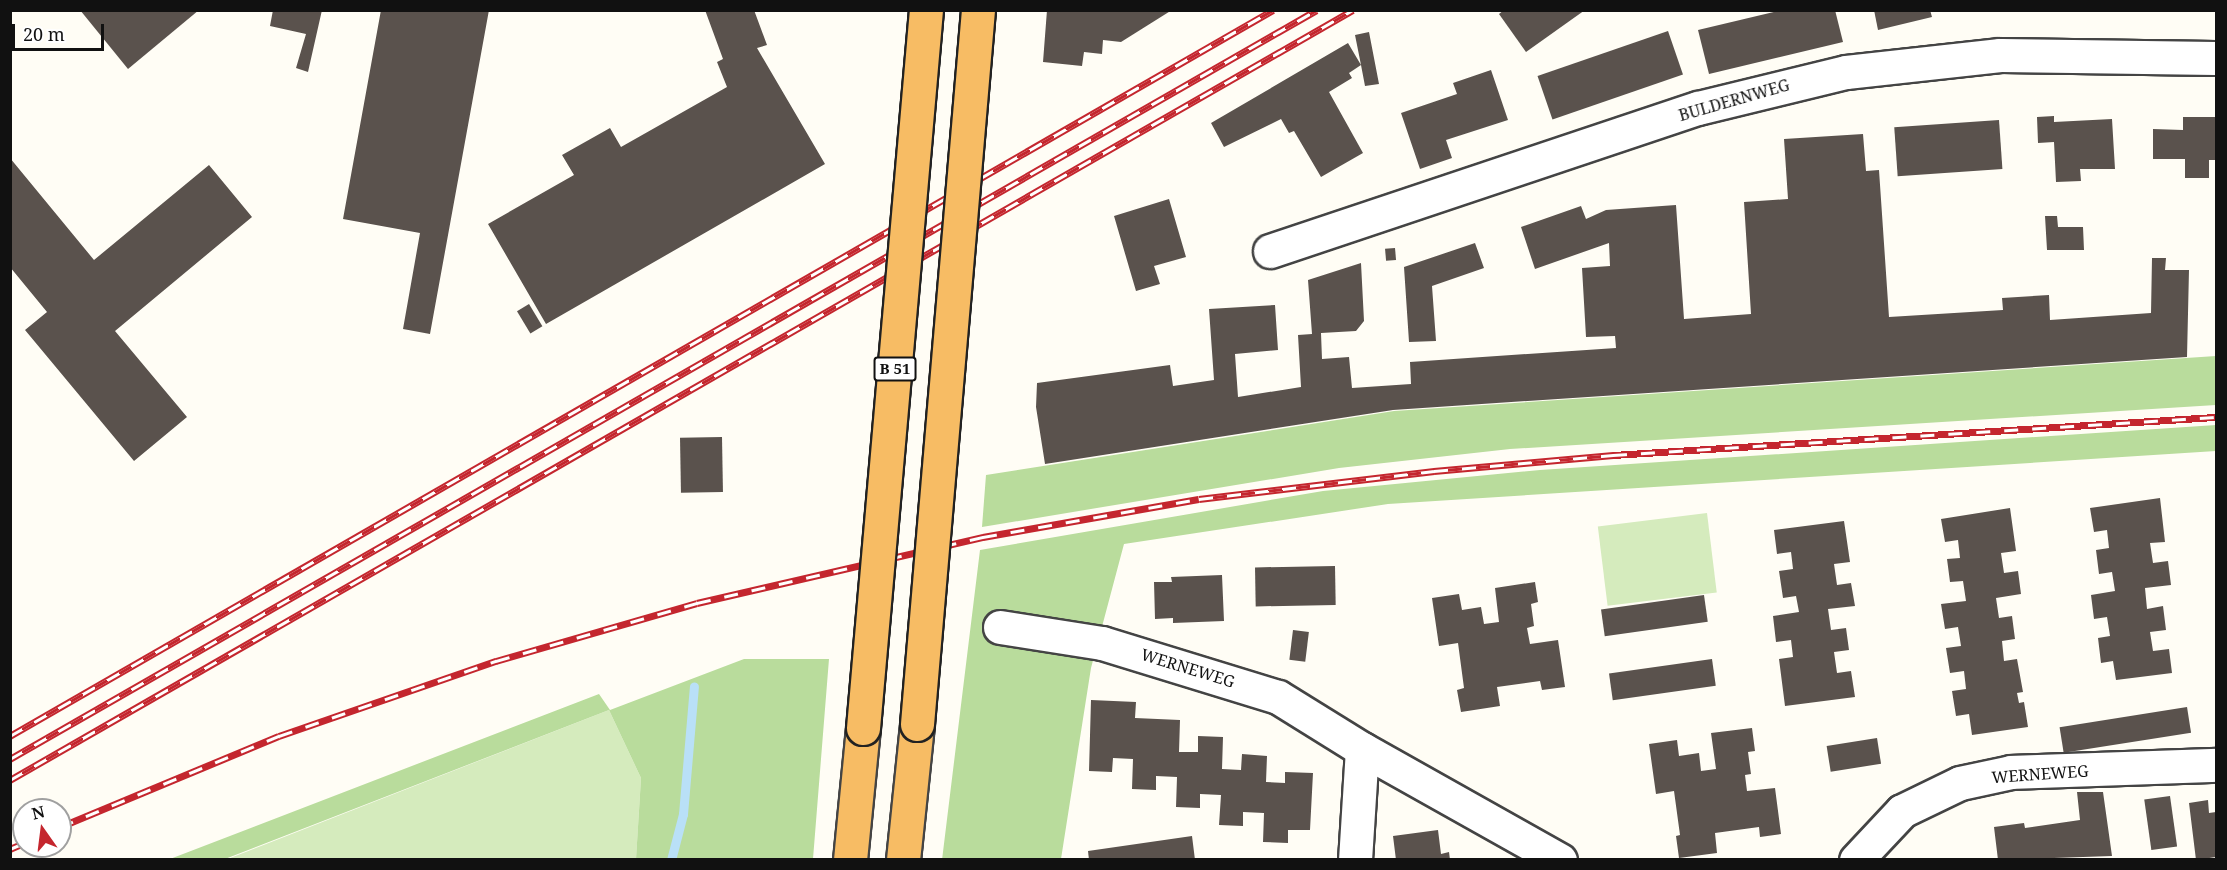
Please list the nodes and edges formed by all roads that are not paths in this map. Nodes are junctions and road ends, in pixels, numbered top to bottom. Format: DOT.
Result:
graph roads {
  1 [pos="926,10"];
  2 [pos="978,10"];
  3 [pos="2217,58"];
  4 [pos="1270,251"];
  5 [pos="1000,627"];
  6 [pos="1362,749"];
  7 [pos="2217,765"];
  8 [pos="850,860"];
  9 [pos="903,860"];
  10 [pos="1355,860"];
  11 [pos="1560,860"];
  12 [pos="1856,860"];
  1 -- 8 [label="highway, B 51, bridge"];
  2 -- 9 [label="highway, bridge"];
  3 -- 4 [label="street, BULDERNWEG"];
  5 -- 6 [label="street, WERNEWEG"];
  6 -- 10 [label="street"];
  6 -- 11 [label="street, WERNEWEG"];
  7 -- 12 [label="street, WERNEWEG"];
}
